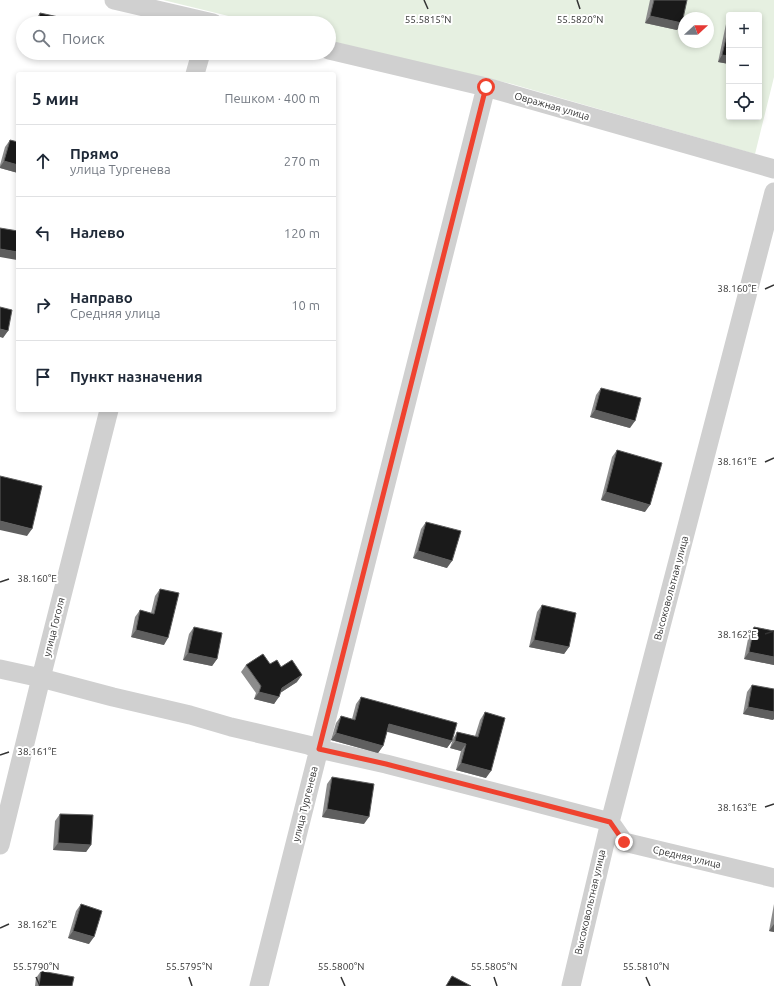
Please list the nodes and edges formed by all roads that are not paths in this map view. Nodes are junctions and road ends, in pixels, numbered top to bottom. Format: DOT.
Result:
graph roads {
  1 [pos="114,0"];
  2 [pos="181,16"];
  3 [pos="336,52"];
  4 [pos="199,60"];
  5 [pos="196,72"];
  6 [pos="486,87"];
  7 [pos="774,169"];
  8 [pos="774,192"];
  9 [pos="108,412"];
  10 [pos="0,669"];
  11 [pos="41,678"];
  12 [pos="319,749"];
  13 [pos="610,822"];
  14 [pos="0,845"];
  15 [pos="774,878"];
  16 [pos="259,986"];
  17 [pos="571,986"];
  1 -- 2 [label="street"];
  3 -- 6 [label="street, Овражная улица"];
  4 -- 5 [label="street"];
  6 -- 7 [label="street, Овражная улица"];
  6 -- 12 [label="street, улица Тургенева"];
  8 -- 13 [label="street, Высоковольтная улица"];
  9 -- 11 [label="street, улица Гоголя"];
  10 -- 11 [label="street"];
  11 -- 12 [label="street"];
  11 -- 14 [label="street, улица Гоголя"];
  12 -- 13 [label="street"];
  12 -- 16 [label="street, улица Тургенева"];
  13 -- 15 [label="street, Средняя улица"];
  13 -- 17 [label="street, Высоковольтная улица"];
}
